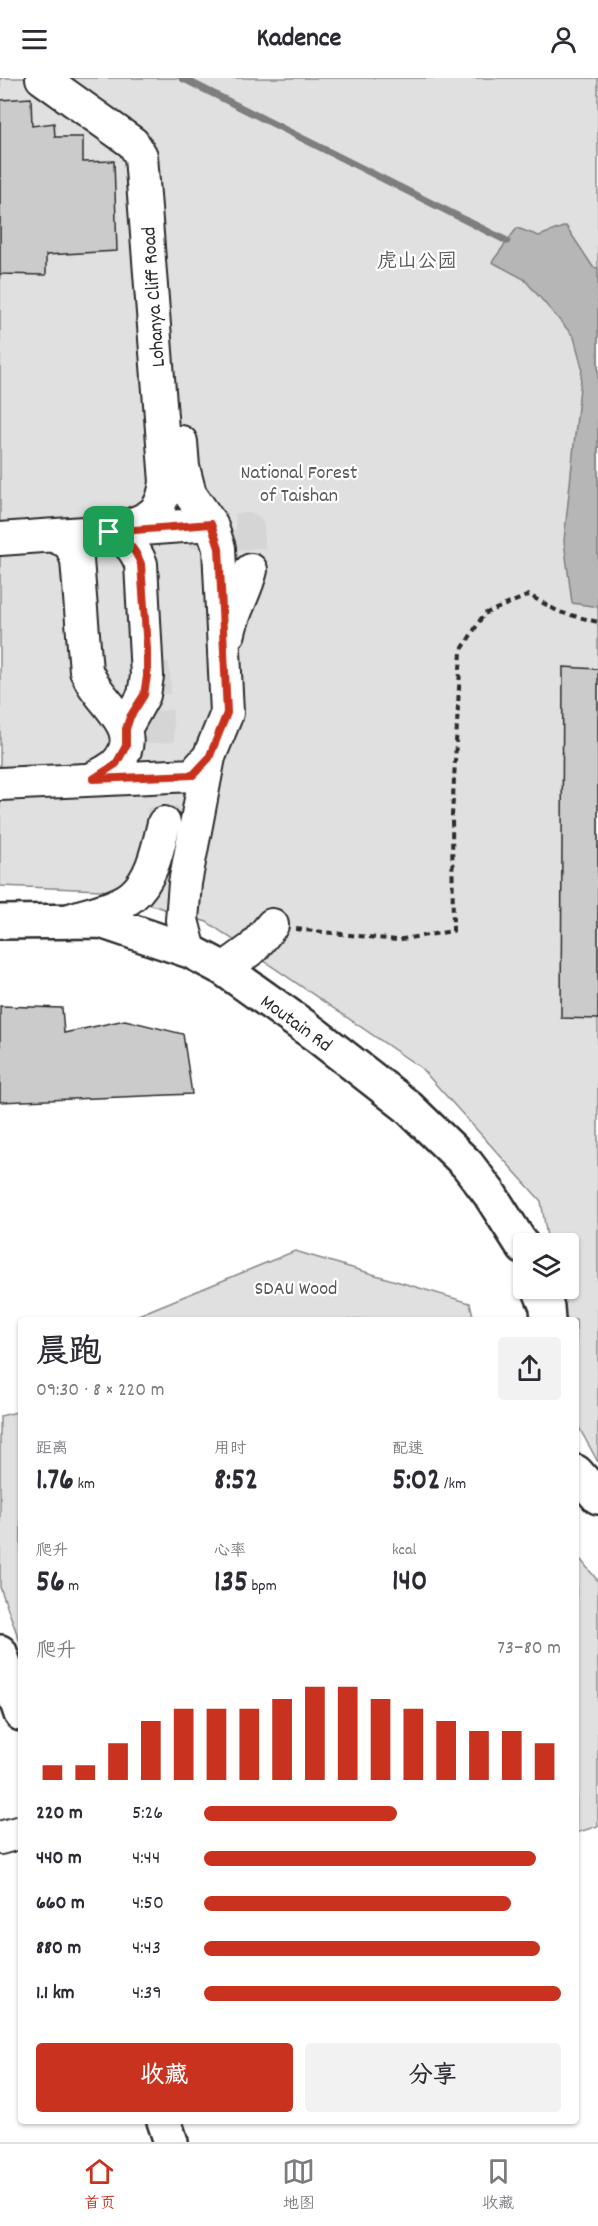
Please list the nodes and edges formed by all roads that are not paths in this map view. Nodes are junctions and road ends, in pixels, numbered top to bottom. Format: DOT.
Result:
graph roads {
  1 [pos="42,78"];
  2 [pos="71,78"];
  3 [pos="211,524"];
  4 [pos="109,532"];
  5 [pos="54,536"];
  6 [pos="0,539"];
  7 [pos="251,570"];
  8 [pos="225,652"];
  9 [pos="126,729"];
  10 [pos="209,758"];
  11 [pos="93,779"];
  12 [pos="0,784"];
  13 [pos="164,824"];
  14 [pos="66,921"];
  15 [pos="0,922"];
  16 [pos="272,925"];
  17 [pos="190,951"];
  18 [pos="224,969"];
  19 [pos="514,1233"];
  20 [pos="544,1299"];
  21 [pos="548,1317"];
  22 [pos="579,1475"];
  23 [pos="598,1497"];
  24 [pos="0,1652"];
  25 [pos="18,1705"];
  26 [pos="18,1833"];
  27 [pos="0,1838"];
  28 [pos="165,2124"];
  29 [pos="171,2142"];
  1 -- 4 [label="street, Lohanya Cliff Road"];
  2 -- 3 [label="street, Lohanya Cliff Road"];
  3 -- 4 [label="street"];
  3 -- 8 [label="street, Lohanya Cliff Road"];
  4 -- 5 [label="street"];
  4 -- 9 [label="street"];
  5 -- 6 [label="street"];
  5 -- 9 [label="street"];
  7 -- 8 [label="street"];
  8 -- 10 [label="street"];
  9 -- 11 [label="street"];
  10 -- 11 [label="street"];
  10 -- 17 [label="street"];
  11 -- 12 [label="street"];
  13 -- 14 [label="street"];
  14 -- 15 [label="main road, Moutain Rd"];
  14 -- 17 [label="main road, Moutain Rd"];
  16 -- 18 [label="street"];
  17 -- 18 [label="main road, Moutain Rd"];
  18 -- 19 [label="main road, Moutain Rd"];
  20 -- 21 [label="main road"];
  22 -- 23 [label="main road"];
  24 -- 25 [label="main road"];
  26 -- 27 [label="street"];
  28 -- 29 [label="main road"];
}
